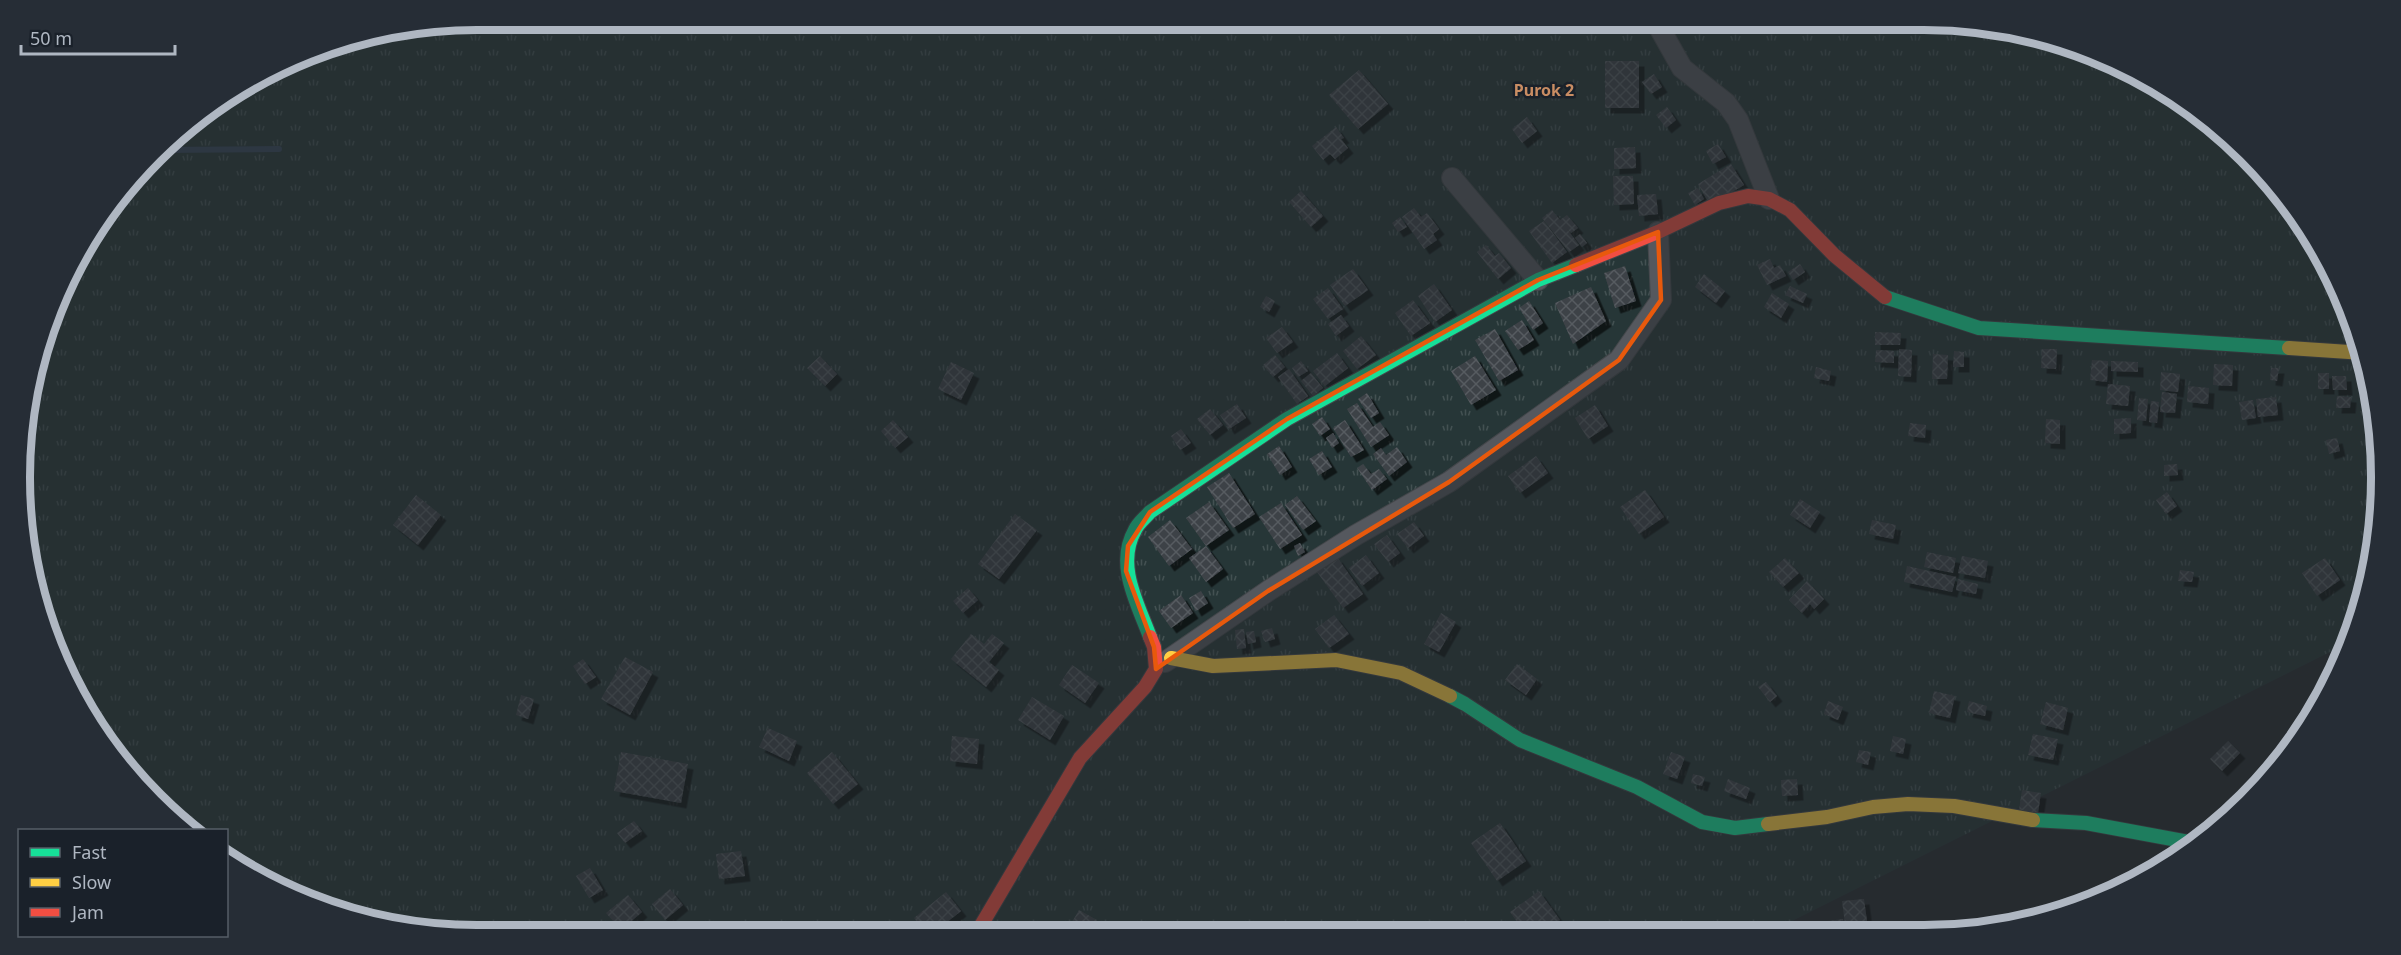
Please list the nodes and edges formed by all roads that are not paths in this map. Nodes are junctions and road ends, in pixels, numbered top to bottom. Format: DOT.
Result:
graph roads {
  1 [pos="1661,30"];
  2 [pos="1452,178"];
  3 [pos="1769,199"];
  4 [pos="1658,232"];
  5 [pos="1538,280"];
  6 [pos="2353,352"];
  7 [pos="1163,663"];
  8 [pos="2184,841"];
  9 [pos="980,925"];
  1 -- 3 [label="street"];
  2 -- 5 [label="street"];
  3 -- 4 [label="street"];
  3 -- 6 [label="street"];
  4 -- 5 [label="street"];
  4 -- 7 [label="street"];
  5 -- 7 [label="street"];
  7 -- 8 [label="street"];
  7 -- 9 [label="street"];
}
